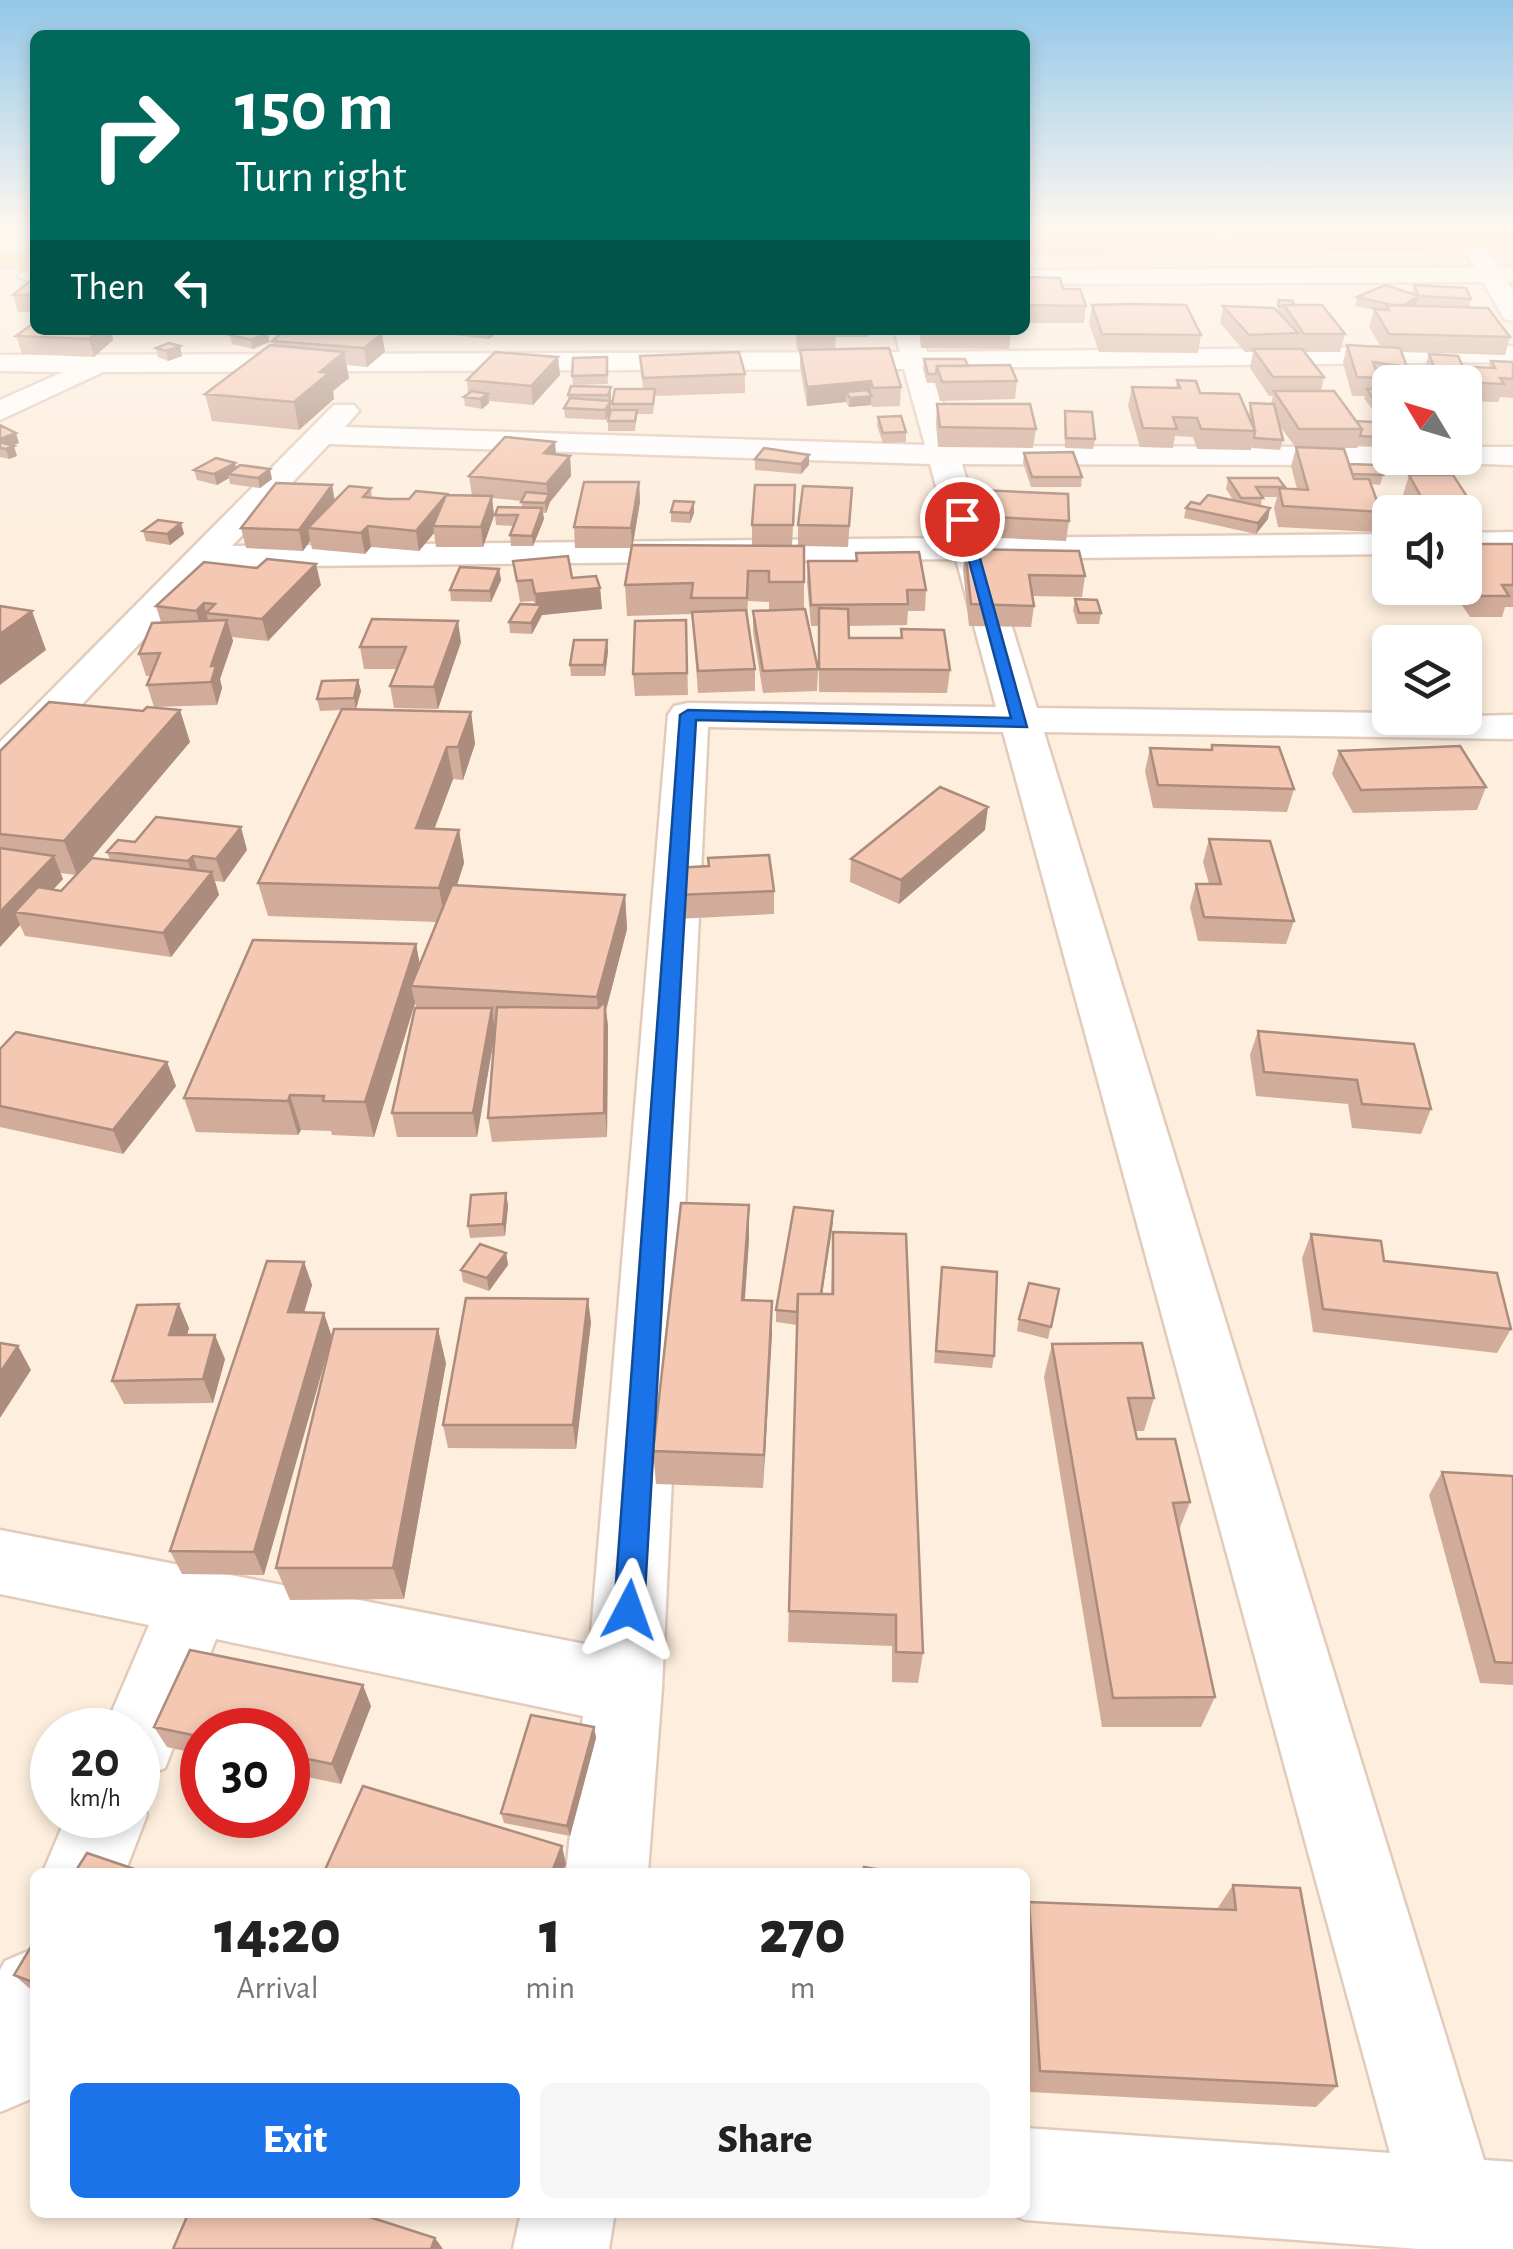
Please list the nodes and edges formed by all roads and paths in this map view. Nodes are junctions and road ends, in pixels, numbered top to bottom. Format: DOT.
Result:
graph roads {
  1 [pos="418,335"];
  2 [pos="912,344"];
  3 [pos="1513,354"];
  4 [pos="0,363"];
  5 [pos="102,364"];
  6 [pos="386,368"];
  7 [pos="0,411"];
  8 [pos="320,435"];
  9 [pos="943,454"];
  10 [pos="1372,456"];
  11 [pos="1482,456"];
  12 [pos="1513,456"];
  13 [pos="1513,542"];
  14 [pos="1482,543"];
  15 [pos="1372,544"];
  16 [pos="972,551"];
  17 [pos="202,558"];
  18 [pos="1021,723"];
  19 [pos="1513,727"];
  20 [pos="0,766"];
  21 [pos="0,1562"];
  22 [pos="195,1602"];
  23 [pos="624,1688"];
  24 [pos="152,1708"];
  25 [pos="98,1838"];
  26 [pos="86,1868"];
  27 [pos="607,1868"];
  28 [pos="1030,2174"];
  29 [pos="1482,2207"];
  30 [pos="567,2218"];
  31 [pos="561,2249"];
  1 -- 6 [label="street"];
  2 -- 3 [label="street"];
  2 -- 6 [label="street"];
  2 -- 9 [label="street"];
  4 -- 5 [label="street"];
  5 -- 6 [label="street"];
  5 -- 7 [label="street"];
  6 -- 8 [label="street"];
  8 -- 9 [label="street"];
  8 -- 17 [label="street"];
  9 -- 10 [label="street"];
  9 -- 16 [label="street"];
  11 -- 12 [label="street"];
  13 -- 14 [label="street"];
  15 -- 16 [label="street"];
  16 -- 17 [label="street"];
  16 -- 18 [label="street"];
  17 -- 20 [label="street"];
  18 -- 19 [label="street"];
  18 -- 23 [label="street"];
  18 -- 29 [label="street"];
  21 -- 22 [label="street"];
  22 -- 23 [label="street"];
  22 -- 24 [label="street"];
  23 -- 27 [label="street"];
  25 -- 26 [label="street"];
  28 -- 29 [label="street"];
  30 -- 31 [label="street"];
}
